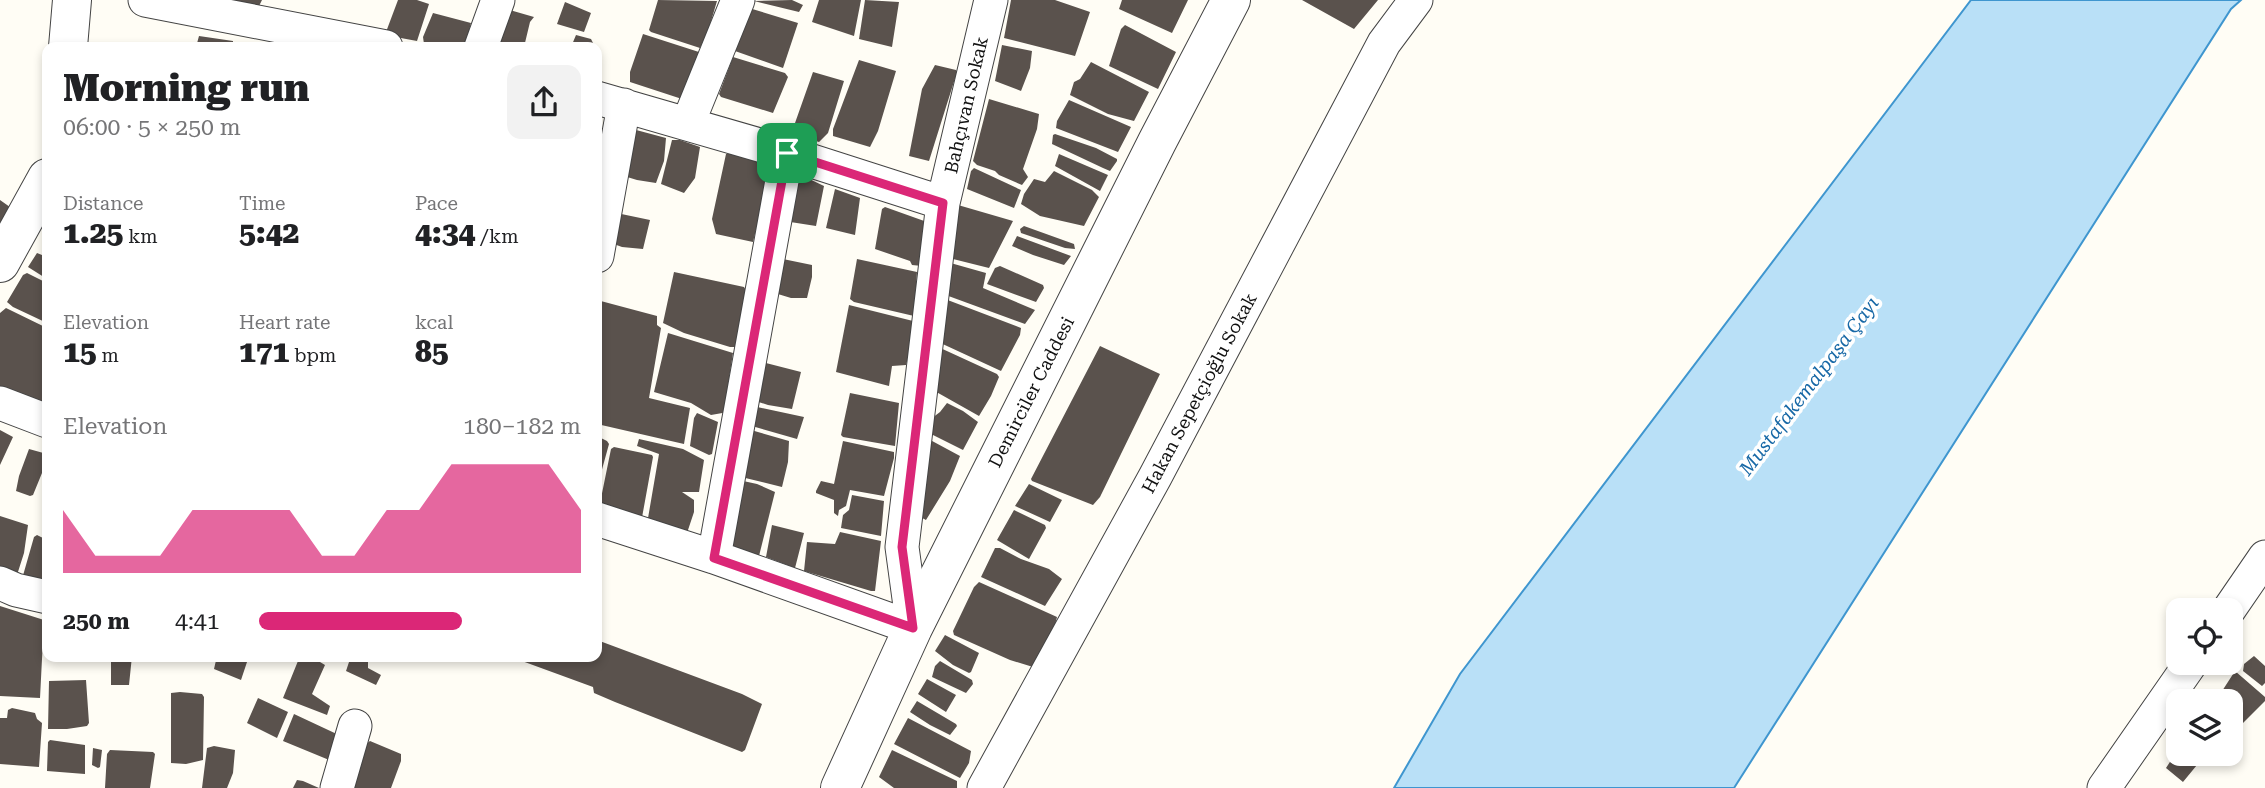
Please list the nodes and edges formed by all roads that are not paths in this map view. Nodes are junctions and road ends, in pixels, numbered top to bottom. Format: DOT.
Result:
graph roads {
  1 [pos="72,0"];
  2 [pos="145,0"];
  3 [pos="498,0"];
  4 [pos="738,0"];
  5 [pos="991,0"];
  6 [pos="1231,0"];
  7 [pos="1416,0"];
  8 [pos="68,42"];
  9 [pos="360,42"];
  10 [pos="483,42"];
  11 [pos="610,101"];
  12 [pos="688,123"];
  13 [pos="787,153"];
  14 [pos="42,187"];
  15 [pos="602,196"];
  16 [pos="943,203"];
  17 [pos="0,263"];
  18 [pos="0,403"];
  19 [pos="42,419"];
  20 [pos="602,521"];
  21 [pos="714,558"];
  22 [pos="2265,558"];
  23 [pos="0,583"];
  24 [pos="42,596"];
  25 [pos="2237,598"];
  26 [pos="913,628"];
  27 [pos="2183,675"];
  28 [pos="355,726"];
  29 [pos="337,788"];
  30 [pos="839,788"];
  31 [pos="984,788"];
  32 [pos="2104,788"];
  1 -- 8 [label="street"];
  2 -- 9 [label="street"];
  3 -- 10 [label="street"];
  4 -- 12 [label="street"];
  5 -- 16 [label="street, Bahçıvan Sokak"];
  6 -- 26 [label="street, Demirciler Caddesi"];
  7 -- 31 [label="street, Hakan Sepetçioğlu Sokak"];
  11 -- 12 [label="street"];
  11 -- 15 [label="street"];
  12 -- 13 [label="street"];
  13 -- 16 [label="street"];
  13 -- 21 [label="street"];
  14 -- 17 [label="street"];
  16 -- 26 [label="street, Bahçıvan Sokak"];
  18 -- 19 [label="street"];
  20 -- 21 [label="street"];
  21 -- 26 [label="street"];
  22 -- 25 [label="street"];
  23 -- 24 [label="street"];
  26 -- 30 [label="street, Demirciler Caddesi"];
  27 -- 32 [label="street"];
  28 -- 29 [label="street"];
}
